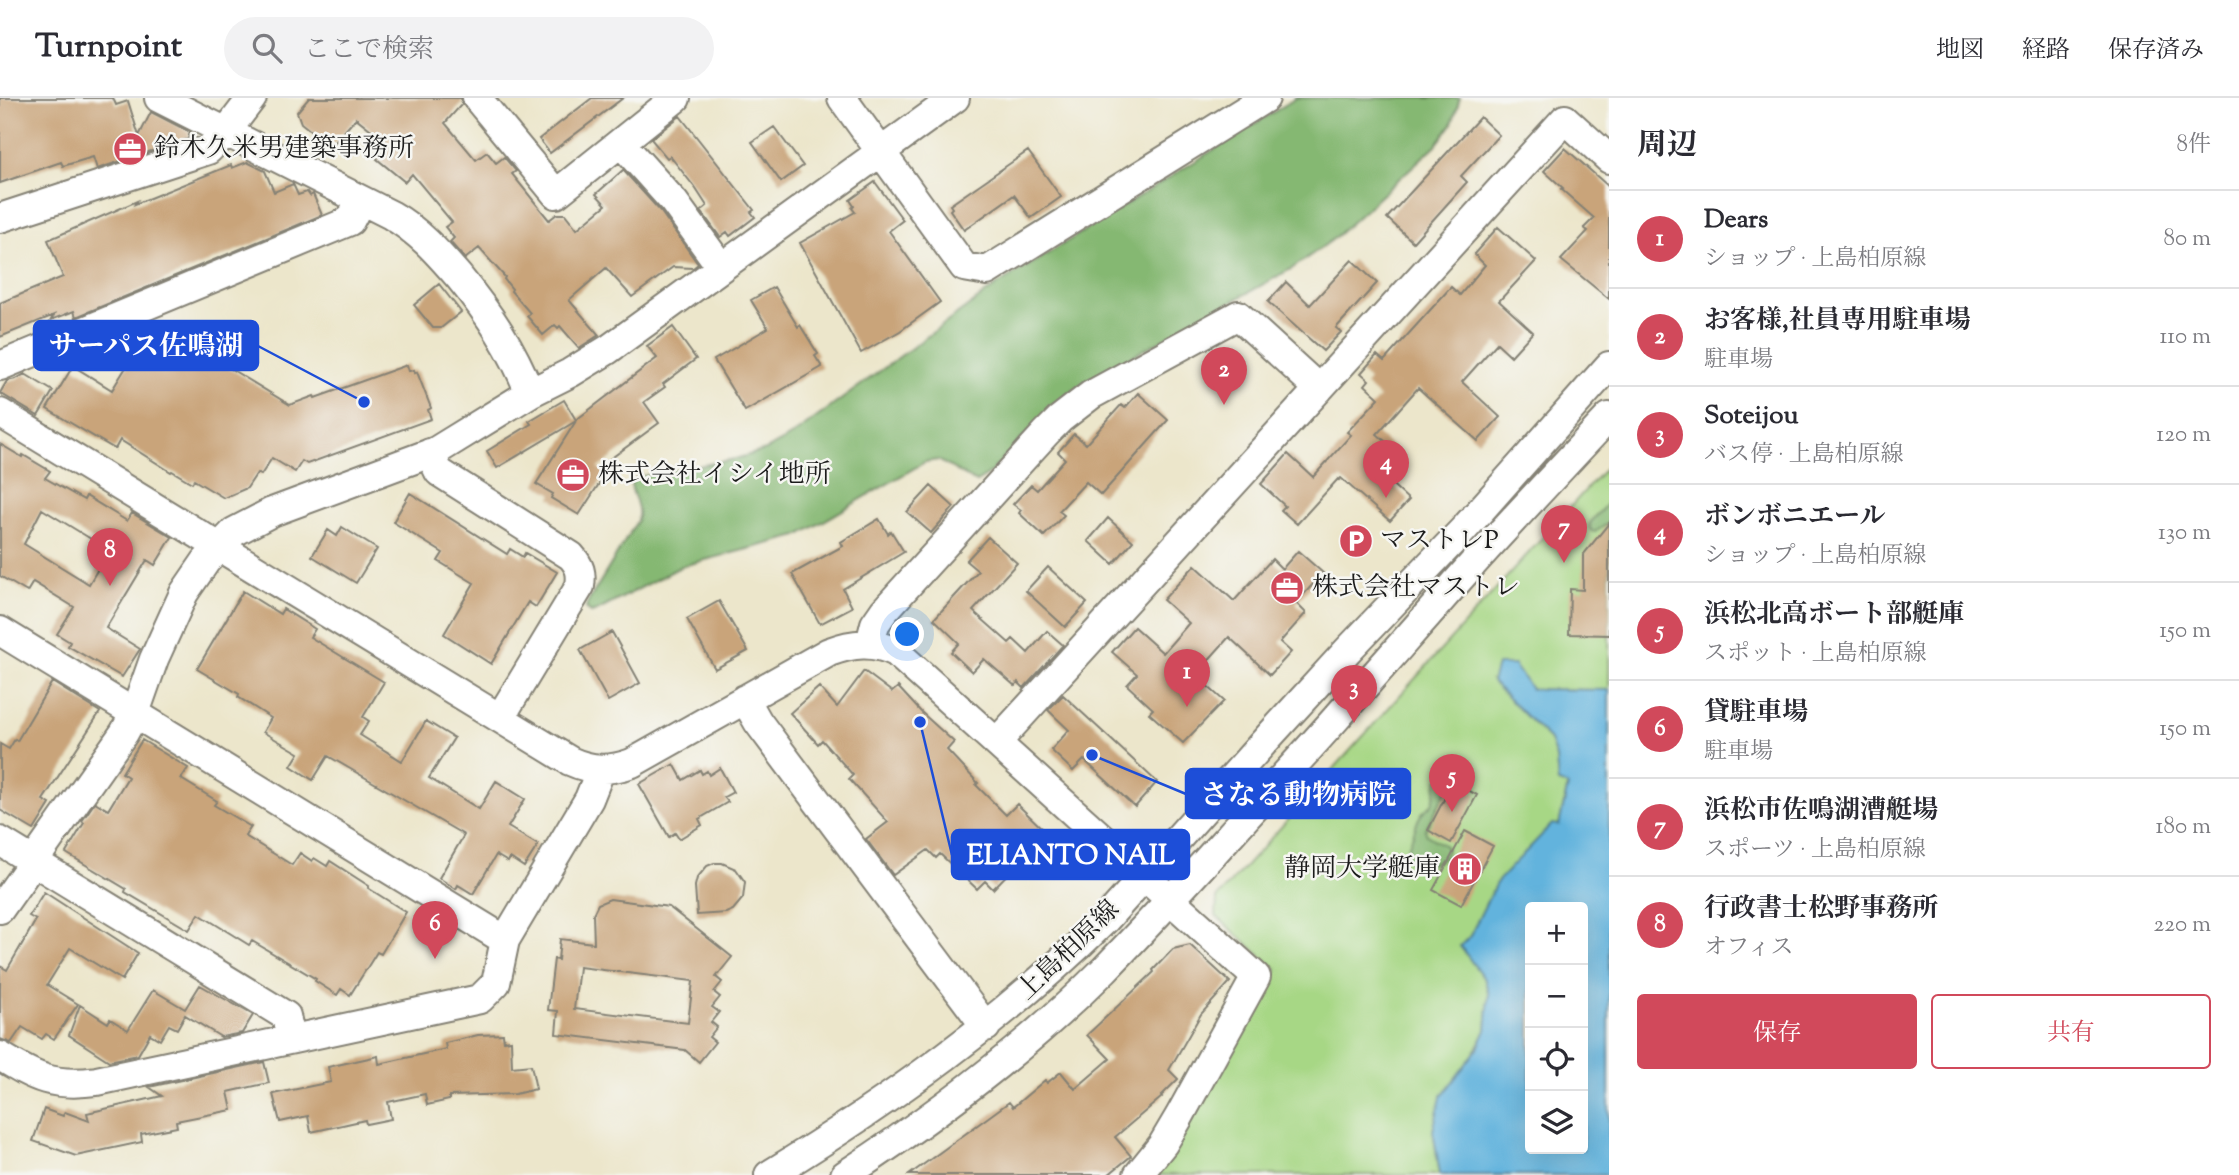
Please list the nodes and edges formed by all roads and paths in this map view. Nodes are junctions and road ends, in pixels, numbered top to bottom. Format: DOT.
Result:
graph roads {
  1 [pos="159,98"];
  2 [pos="252,98"];
  3 [pos="477,98"];
  4 [pos="676,98"];
  5 [pos="842,98"];
  6 [pos="955,98"];
  7 [pos="1265,98"];
  8 [pos="226,132"];
  9 [pos="621,143"];
  10 [pos="881,152"];
  11 [pos="1609,159"];
  12 [pos="361,200"];
  13 [pos="0,218"];
  14 [pos="721,267"];
  15 [pos="0,366"];
  16 [pos="1609,366"];
  17 [pos="1319,389"];
  18 [pos="530,393"];
  19 [pos="0,413"];
  20 [pos="1609,417"];
  21 [pos="430,453"];
  22 [pos="218,547"];
  23 [pos="0,631"];
  24 [pos="870,644"];
  25 [pos="745,699"];
  26 [pos="135,713"];
  27 [pos="500,718"];
  28 [pos="997,741"];
  29 [pos="601,769"];
  30 [pos="0,841"];
  31 [pos="34,862"];
  32 [pos="1144,876"];
  33 [pos="1171,900"];
  34 [pos="0,909"];
  35 [pos="505,940"];
  36 [pos="986,1027"];
  37 [pos="292,1039"];
  38 [pos="0,1055"];
  39 [pos="769,1175"];
  40 [pos="845,1175"];
  41 [pos="1138,1175"];
  1 -- 8 [label="street"];
  2 -- 8 [label="street"];
  3 -- 9 [label="street"];
  4 -- 9 [label="street"];
  5 -- 10 [label="street"];
  6 -- 10 [label="street"];
  7 -- 10 [label="street"];
  8 -- 12 [label="street"];
  8 -- 13 [label="street"];
  9 -- 14 [label="street"];
  10 -- 14 [label="street"];
  11 -- 17 [label="street"];
  12 -- 15 [label="street"];
  12 -- 18 [label="street"];
  14 -- 18 [label="street"];
  16 -- 32 [label="street, 上島柏原線"];
  17 -- 24 [label="street"];
  17 -- 28 [label="street"];
  18 -- 21 [label="street"];
  19 -- 22 [label="street"];
  20 -- 33 [label="street, 上島柏原線"];
  21 -- 22 [label="street"];
  21 -- 27 [label="street"];
  22 -- 26 [label="street"];
  22 -- 27 [label="street"];
  23 -- 26 [label="street"];
  24 -- 25 [label="street"];
  24 -- 28 [label="street"];
  25 -- 29 [label="street"];
  25 -- 36 [label="street"];
  26 -- 31 [label="street"];
  26 -- 35 [label="street"];
  27 -- 29 [label="street"];
  28 -- 32 [label="street"];
  29 -- 35 [label="street"];
  30 -- 31 [label="street"];
  31 -- 34 [label="street"];
  31 -- 37 [label="street"];
  32 -- 33 [label="street"];
  32 -- 36 [label="street, 上島柏原線"];
  33 -- 40 [label="street, 上島柏原線"];
  33 -- 41 [label="street"];
  35 -- 37 [label="street"];
  36 -- 39 [label="street, 上島柏原線"];
  37 -- 38 [label="street"];
}
